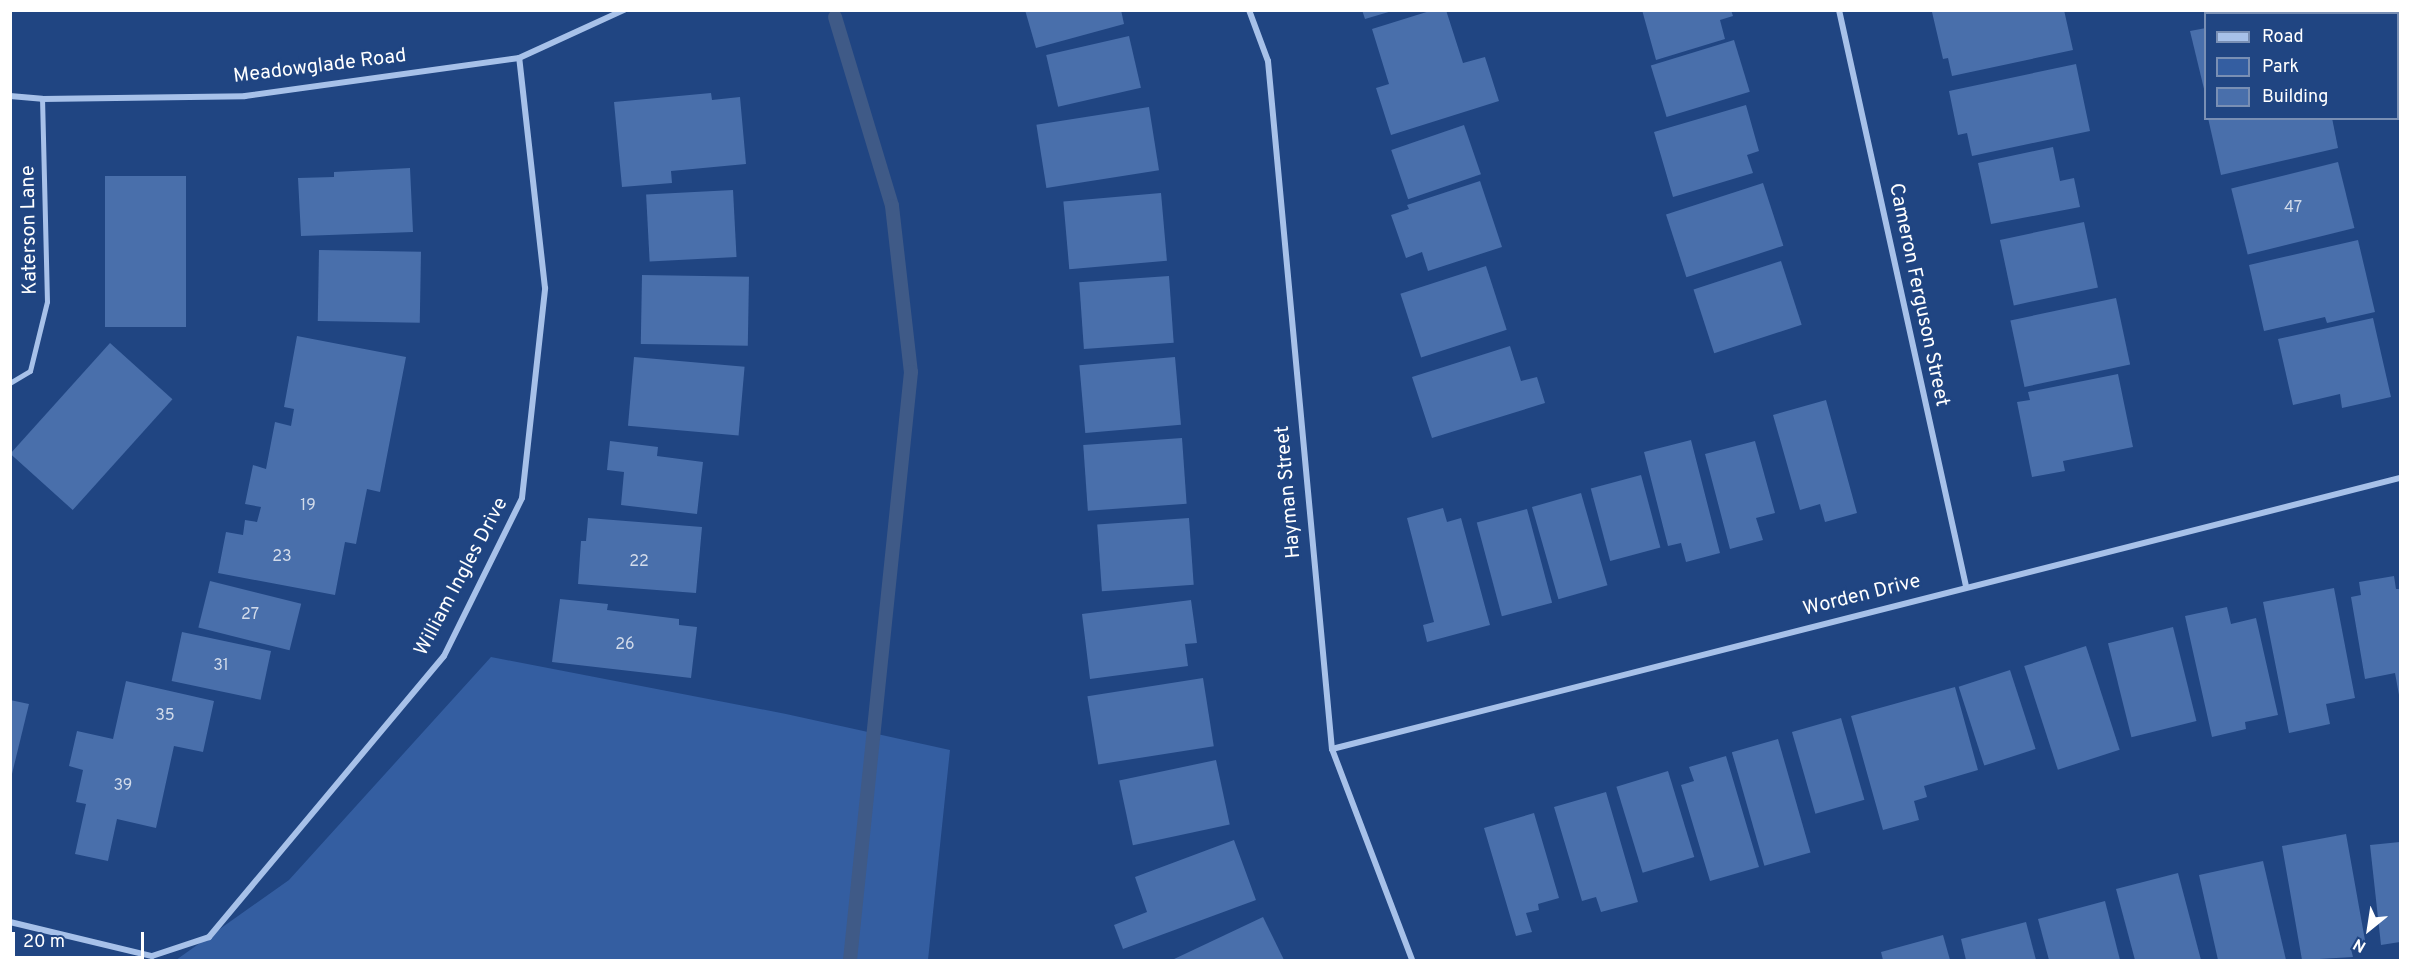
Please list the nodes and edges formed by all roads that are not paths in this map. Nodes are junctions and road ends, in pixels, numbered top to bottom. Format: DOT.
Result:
graph roads {
  1 [pos="624,10"];
  2 [pos="1249,10"];
  3 [pos="1839,10"];
  4 [pos="519,58"];
  5 [pos="10,96"];
  6 [pos="42,99"];
  7 [pos="10,383"];
  8 [pos="2400,478"];
  9 [pos="1966,586"];
  10 [pos="1332,749"];
  11 [pos="10,922"];
  12 [pos="1412,960"];
  1 -- 4 [label="street, Meadowglade Road"];
  2 -- 10 [label="street, Hayman Street"];
  3 -- 9 [label="street, Cameron Ferguson Street"];
  4 -- 6 [label="street, Meadowglade Road"];
  4 -- 11 [label="street, William Ingles Drive"];
  5 -- 6 [label="street, Meadowglade Road"];
  6 -- 7 [label="lane, Katerson Lane"];
  8 -- 9 [label="street, Worden Drive"];
  9 -- 10 [label="street, Worden Drive"];
  10 -- 12 [label="street, Hayman Street"];
}
